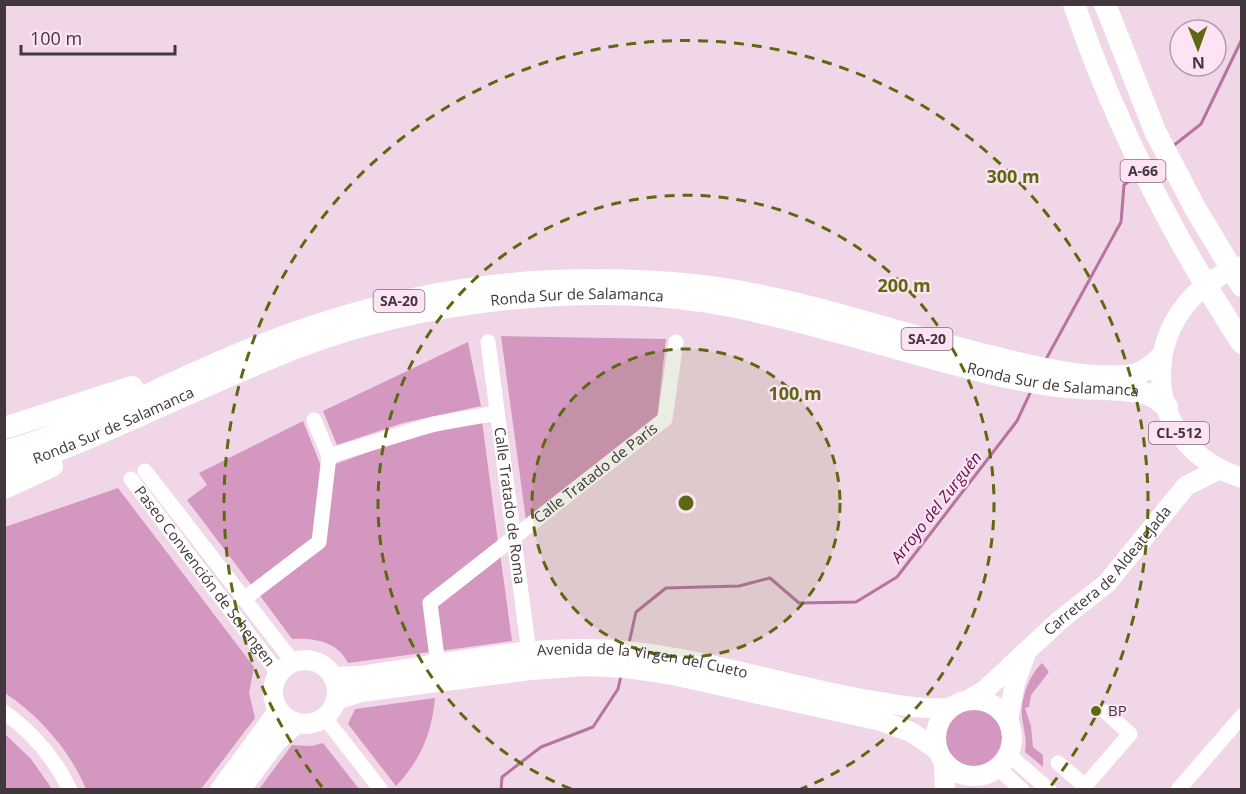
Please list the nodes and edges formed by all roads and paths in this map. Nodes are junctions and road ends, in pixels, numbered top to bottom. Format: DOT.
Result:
graph roads {
  1 [pos="1074,4"];
  2 [pos="1108,13"];
  3 [pos="1242,266"];
  4 [pos="1242,286"];
  5 [pos="824,320"];
  6 [pos="488,342"];
  7 [pos="676,342"];
  8 [pos="1242,343"];
  9 [pos="244,351"];
  10 [pos="1161,357"];
  11 [pos="1054,377"];
  12 [pos="214,382"];
  13 [pos="1167,407"];
  14 [pos="497,413"];
  15 [pos="314,420"];
  16 [pos="4,428"];
  17 [pos="1194,450"];
  18 [pos="4,452"];
  19 [pos="330,456"];
  20 [pos="4,470"];
  21 [pos="1220,470"];
  22 [pos="145,471"];
  23 [pos="131,478"];
  24 [pos="1242,478"];
  25 [pos="1186,486"];
  26 [pos="4,488"];
  27 [pos="514,536"];
  28 [pos="244,599"];
  29 [pos="1026,653"];
  30 [pos="530,661"];
  31 [pos="438,665"];
  32 [pos="286,668"];
  33 [pos="333,677"];
  34 [pos="970,699"];
  35 [pos="336,700"];
  36 [pos="949,708"];
  37 [pos="278,711"];
  38 [pos="4,712"];
  39 [pos="885,712"];
  40 [pos="1106,712"];
  41 [pos="1242,716"];
  42 [pos="325,718"];
  43 [pos="1008,720"];
  44 [pos="296,724"];
  45 [pos="940,756"];
  46 [pos="1058,763"];
  47 [pos="988,772"];
  48 [pos="70,789"];
  49 [pos="220,789"];
  50 [pos="240,789"];
  51 [pos="381,789"];
  52 [pos="945,789"];
  53 [pos="1022,789"];
  54 [pos="1049,789"];
  55 [pos="1178,789"];
  1 -- 8 [label="highway, A-66"];
  2 -- 4 [label="highway, A-66"];
  3 -- 10 [label="main road, CL-512"];
  5 -- 9 [label="highway, Ronda Sur de Salamanca / SA-20"];
  5 -- 11 [label="highway, Ronda Sur de Salamanca / SA-20"];
  5 -- 12 [label="highway, Ronda Sur de Salamanca / SA-20"];
  6 -- 14 [label="street, Calle Tratado de Roma"];
  7 -- 27 [label="street, Calle Tratado de París"];
  9 -- 16 [label="highway"];
  9 -- 18 [label="highway, Ronda Sur de Salamanca / SA-20"];
  10 -- 11 [label="highway, Ronda Sur de Salamanca / SA-20"];
  10 -- 13 [label="main road, CL-512"];
  11 -- 13 [label="highway, Ronda Sur de Salamanca / SA-20"];
  12 -- 20 [label="highway, Ronda Sur de Salamanca / SA-20"];
  12 -- 26 [label="highway"];
  13 -- 17 [label="main road, CL-512"];
  14 -- 19 [label="street"];
  14 -- 27 [label="street, Calle Tratado de Roma"];
  15 -- 19 [label="street"];
  17 -- 21 [label="main road, CL-512"];
  17 -- 25 [label="main road, Carretera de Aldeatejada / CL-512"];
  19 -- 28 [label="street"];
  21 -- 24 [label="main road, CL-512"];
  21 -- 25 [label="main road, Carretera de Aldeatejada / CL-512"];
  22 -- 28 [label="street, Paseo Convención de Schengen"];
  23 -- 32 [label="street, Paseo Convención de Schengen"];
  25 -- 29 [label="main road, Carretera de Aldeatejada / CL-512"];
  27 -- 30 [label="street, Calle Tratado de Roma"];
  27 -- 31 [label="street, Calle Tratado de París"];
  28 -- 32 [label="street, Paseo Convención de Schengen"];
  29 -- 34 [label="main road, Carretera de Aldeatejada / CL-512"];
  29 -- 43 [label="main road, Carretera de Aldeatejada / CL-512"];
  30 -- 31 [label="main road, Avenida de la Virgen del Cueto"];
  30 -- 35 [label="main road, Avenida de la Virgen del Cueto"];
  30 -- 39 [label="main road, Avenida de la Virgen del Cueto"];
  31 -- 33 [label="main road, Avenida de la Virgen del Cueto"];
  32 -- 33 [label="main road"];
  32 -- 37 [label="main road"];
  33 -- 35 [label="main road"];
  34 -- 36 [label="main road, CL-512"];
  34 -- 43 [label="main road"];
  35 -- 42 [label="main road"];
  36 -- 39 [label="main road, Avenida de la Virgen del Cueto"];
  36 -- 45 [label="main road"];
  37 -- 44 [label="main road"];
  37 -- 49 [label="main road"];
  38 -- 48 [label="street"];
  39 -- 45 [label="main road, Avenida de la Virgen del Cueto"];
  40 -- 46 [label="street"];
  41 -- 55 [label="street"];
  42 -- 44 [label="main road"];
  42 -- 51 [label="street"];
  43 -- 47 [label="main road, CL-512"];
  44 -- 50 [label="main road"];
  45 -- 47 [label="main road"];
  45 -- 52 [label="main road"];
  47 -- 53 [label="street"];
  47 -- 54 [label="street"];
}
